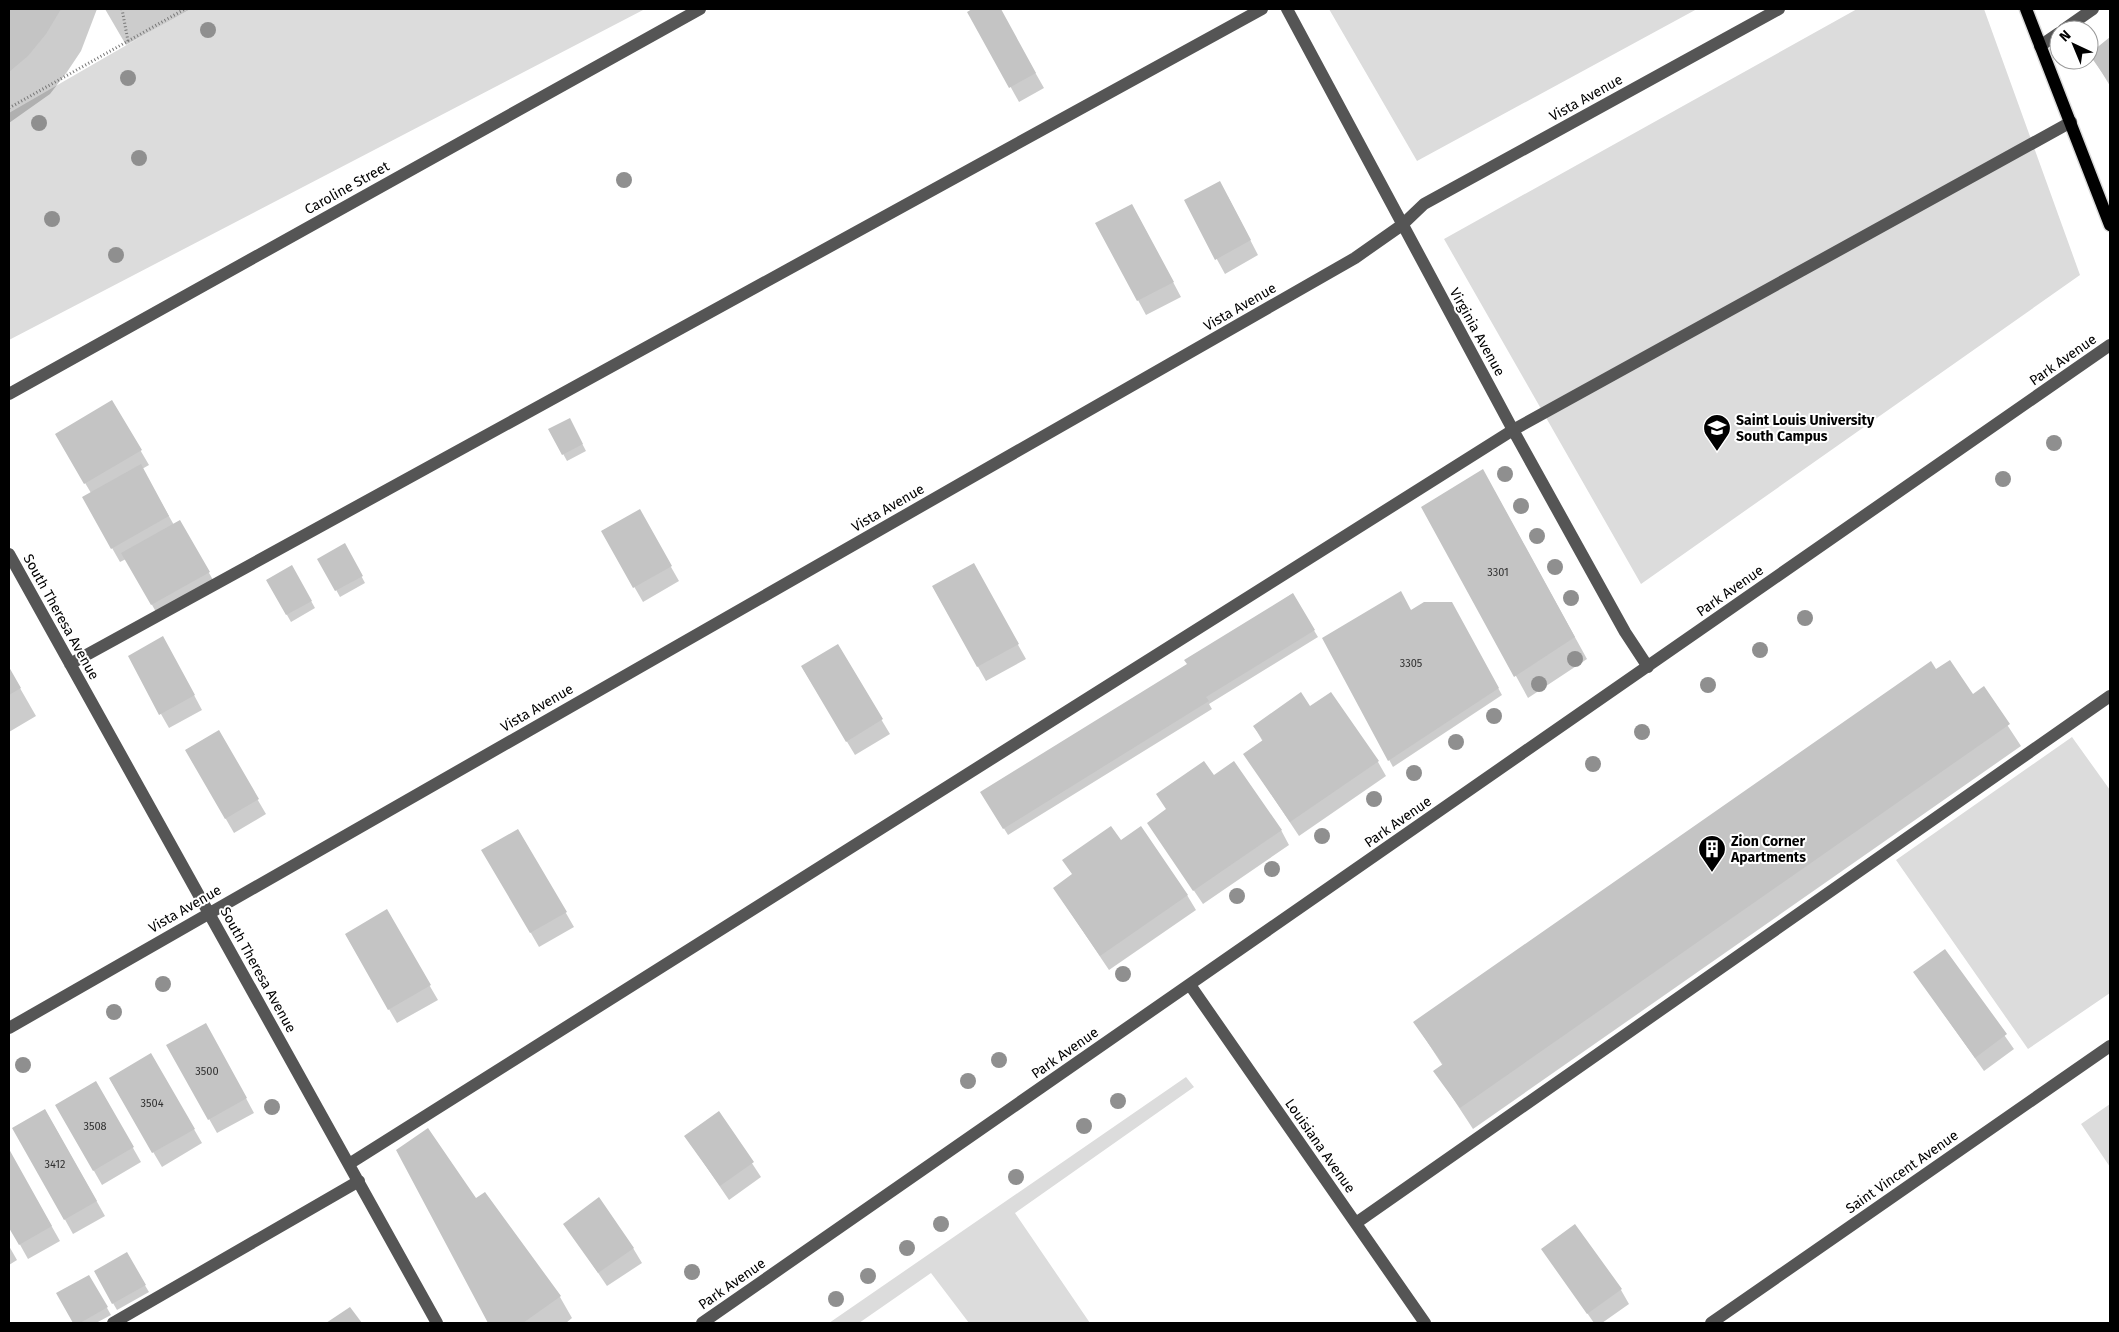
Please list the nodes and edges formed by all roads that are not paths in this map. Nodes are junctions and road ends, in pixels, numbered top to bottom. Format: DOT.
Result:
graph roads {
  1 [pos="700,9"];
  2 [pos="1262,9"];
  3 [pos="1287,9"];
  4 [pos="1779,9"];
  5 [pos="2026,9"];
  6 [pos="2093,9"];
  7 [pos="2077,20"];
  8 [pos="2049,39"];
  9 [pos="2040,46"];
  10 [pos="2071,122"];
  11 [pos="1402,224"];
  12 [pos="2110,225"];
  13 [pos="2110,345"];
  14 [pos="9,394"];
  15 [pos="1514,430"];
  16 [pos="9,554"];
  17 [pos="70,664"];
  18 [pos="1648,667"];
  19 [pos="2110,696"];
  20 [pos="209,912"];
  21 [pos="1190,985"];
  22 [pos="9,1028"];
  23 [pos="2110,1046"];
  24 [pos="349,1164"];
  25 [pos="359,1182"];
  26 [pos="1356,1223"];
  27 [pos="113,1323"];
  28 [pos="437,1323"];
  29 [pos="702,1323"];
  30 [pos="1425,1323"];
  31 [pos="1711,1323"];
  1 -- 14 [label="street, Caroline Street"];
  2 -- 17 [label="street"];
  3 -- 11 [label="street, Virginia Avenue"];
  4 -- 11 [label="street, Vista Avenue"];
  5 -- 9 [label="main road"];
  6 -- 7 [label="street"];
  8 -- 9 [label="street"];
  9 -- 10 [label="main road"];
  10 -- 12 [label="main road"];
  10 -- 15 [label="street"];
  11 -- 15 [label="street, Virginia Avenue"];
  11 -- 20 [label="street, Vista Avenue"];
  13 -- 18 [label="street, Park Avenue"];
  15 -- 18 [label="street, Virginia Avenue"];
  15 -- 24 [label="street"];
  16 -- 17 [label="street, South Theresa Avenue"];
  17 -- 20 [label="street, South Theresa Avenue"];
  18 -- 21 [label="street, Park Avenue"];
  19 -- 26 [label="street"];
  20 -- 22 [label="street, Vista Avenue"];
  20 -- 24 [label="street, South Theresa Avenue"];
  21 -- 26 [label="street, Louisiana Avenue"];
  21 -- 29 [label="street, Park Avenue"];
  23 -- 31 [label="street, Saint Vincent Avenue"];
  24 -- 25 [label="street, South Theresa Avenue"];
  25 -- 27 [label="street"];
  25 -- 28 [label="street, South Theresa Avenue"];
  26 -- 30 [label="street, Louisiana Avenue"];
}
